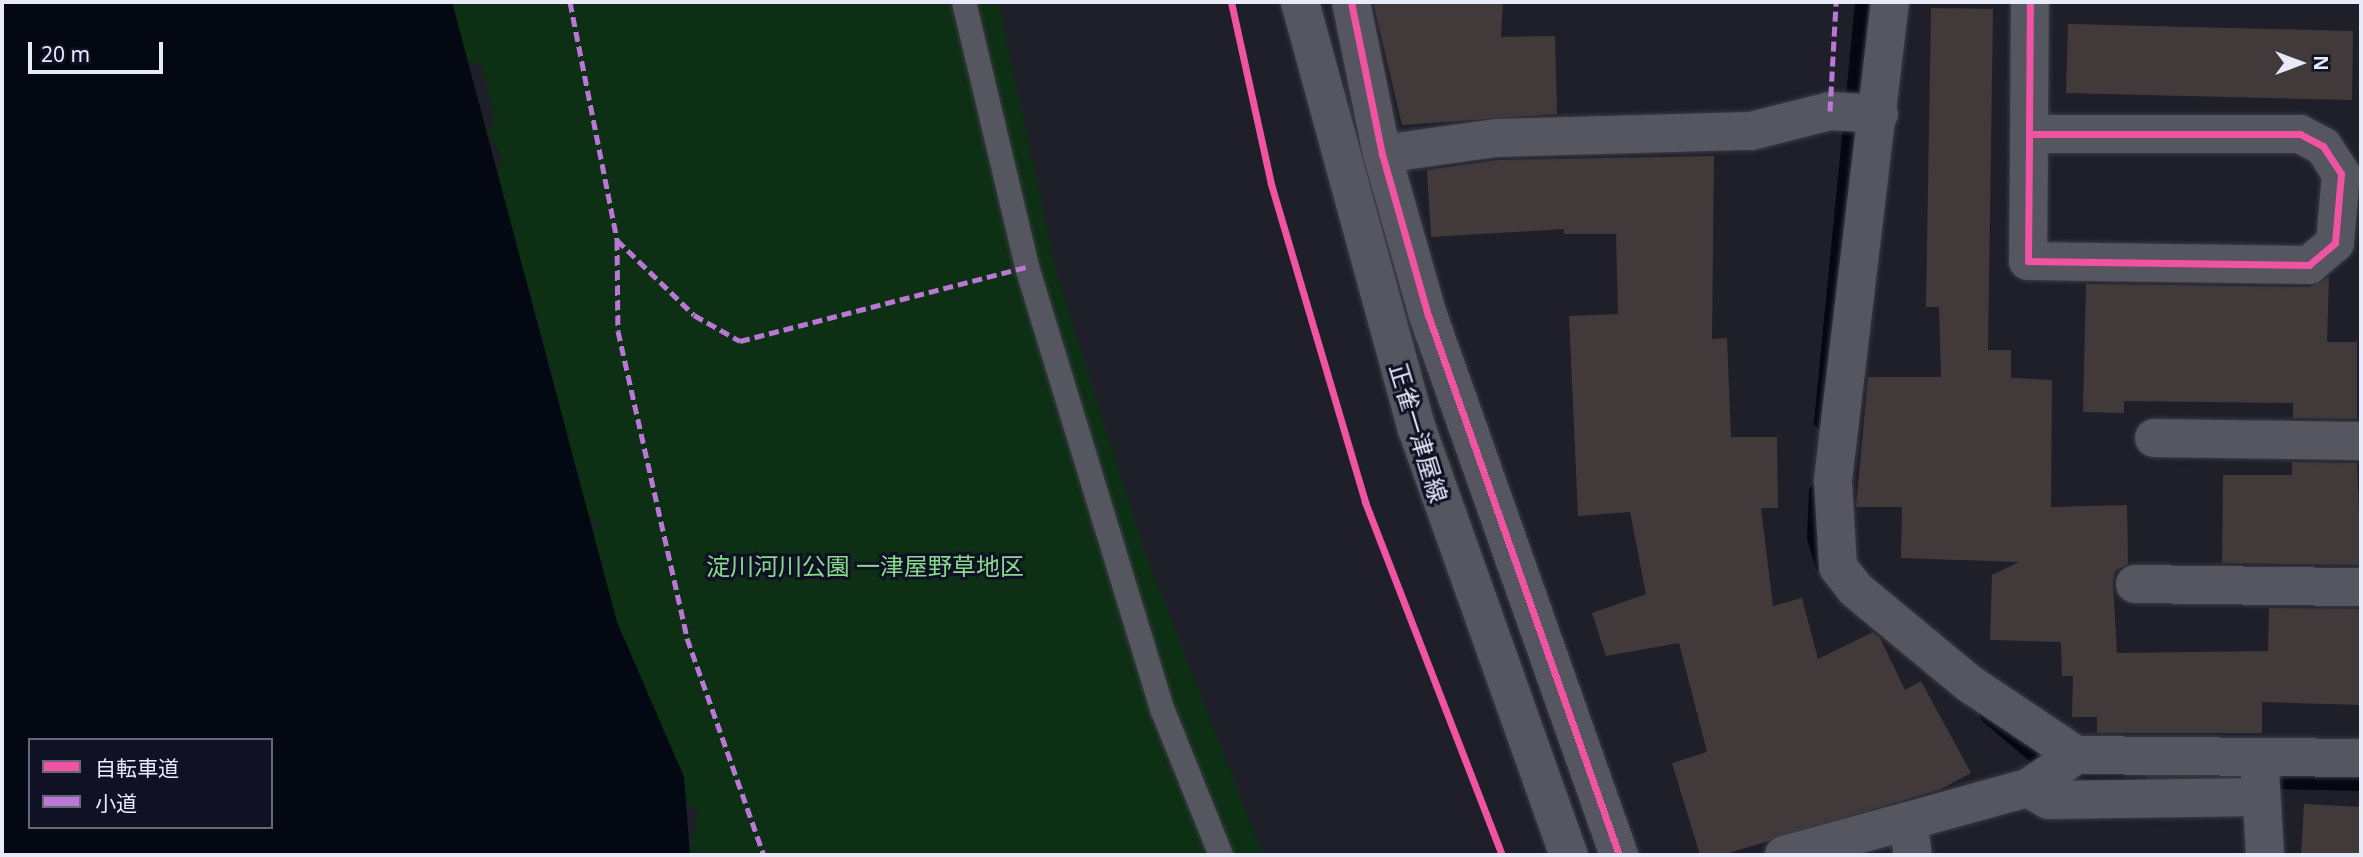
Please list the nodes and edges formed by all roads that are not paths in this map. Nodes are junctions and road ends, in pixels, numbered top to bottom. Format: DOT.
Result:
graph roads {
  1 [pos="964,2"];
  2 [pos="1300,2"];
  3 [pos="1352,2"];
  4 [pos="1890,2"];
  5 [pos="2030,2"];
  6 [pos="1879,114"];
  7 [pos="2029,134"];
  8 [pos="1382,154"];
  9 [pos="2154,439"];
  10 [pos="2361,441"];
  11 [pos="2135,584"];
  12 [pos="2361,587"];
  13 [pos="2076,755"];
  14 [pos="2260,758"];
  15 [pos="2361,758"];
  16 [pos="2028,788"];
  17 [pos="2260,797"];
  18 [pos="1910,838"];
  19 [pos="1221,855"];
  20 [pos="1569,855"];
  21 [pos="1619,855"];
  22 [pos="1784,855"];
  23 [pos="2266,855"];
  1 -- 19 [label="lane"];
  2 -- 20 [label="street, 正雀一津屋線"];
  3 -- 8 [label="street"];
  4 -- 6 [label="street"];
  5 -- 7 [label="street"];
  6 -- 8 [label="street"];
  6 -- 13 [label="street"];
  7 -- 7 [label="street"];
  8 -- 21 [label="street"];
  9 -- 10 [label="street"];
  11 -- 12 [label="street"];
  13 -- 14 [label="street"];
  13 -- 16 [label="street"];
  14 -- 15 [label="street"];
  14 -- 17 [label="street"];
  16 -- 17 [label="street"];
  16 -- 18 [label="street"];
  17 -- 23 [label="street"];
  18 -- 22 [label="street"];
}
